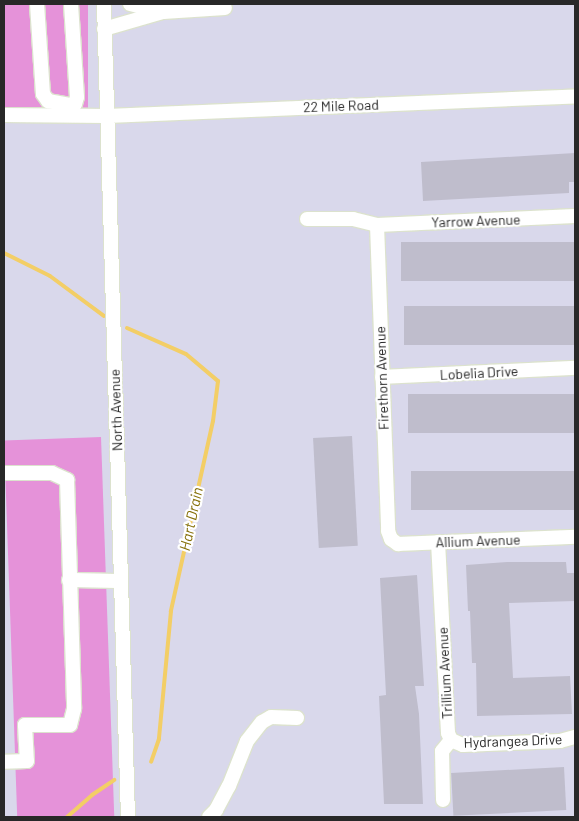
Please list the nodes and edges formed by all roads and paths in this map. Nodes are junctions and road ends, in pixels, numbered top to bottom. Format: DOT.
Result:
graph roads {
  1 [pos="37,4"];
  2 [pos="71,4"];
  3 [pos="104,4"];
  4 [pos="130,4"];
  5 [pos="225,8"];
  6 [pos="163,12"];
  7 [pos="104,29"];
  8 [pos="575,96"];
  9 [pos="4,115"];
  10 [pos="107,116"];
  11 [pos="575,216"];
  12 [pos="306,219"];
  13 [pos="377,225"];
  14 [pos="575,368"];
  15 [pos="382,377"];
  16 [pos="4,473"];
  17 [pos="388,531"];
  18 [pos="575,537"];
  19 [pos="438,542"];
  20 [pos="69,580"];
  21 [pos="121,581"];
  22 [pos="297,718"];
  23 [pos="575,737"];
  24 [pos="451,740"];
  25 [pos="4,762"];
  26 [pos="443,800"];
  27 [pos="128,817"];
  28 [pos="209,817"];
  1 -- 2 [label="street"];
  3 -- 7 [label="street, North Avenue"];
  4 -- 6 [label="street"];
  5 -- 6 [label="street"];
  6 -- 7 [label="street"];
  7 -- 10 [label="street, North Avenue"];
  8 -- 10 [label="street, 22 Mile Road"];
  9 -- 10 [label="street, 22 Mile Road"];
  10 -- 21 [label="street, North Avenue"];
  11 -- 13 [label="street, Yarrow Avenue"];
  12 -- 13 [label="street, Yarrow Avenue"];
  13 -- 15 [label="street, Firethorn Avenue"];
  14 -- 15 [label="street, Lobelia Drive"];
  15 -- 17 [label="street, Firethorn Avenue"];
  16 -- 20 [label="street"];
  17 -- 19 [label="street, Allium Avenue"];
  18 -- 19 [label="street, Allium Avenue"];
  19 -- 24 [label="street, Trillium Avenue"];
  20 -- 21 [label="street"];
  20 -- 25 [label="street"];
  21 -- 27 [label="street, North Avenue"];
  22 -- 28 [label="street"];
  23 -- 24 [label="street, Hydrangea Drive"];
  24 -- 26 [label="street"];
}
